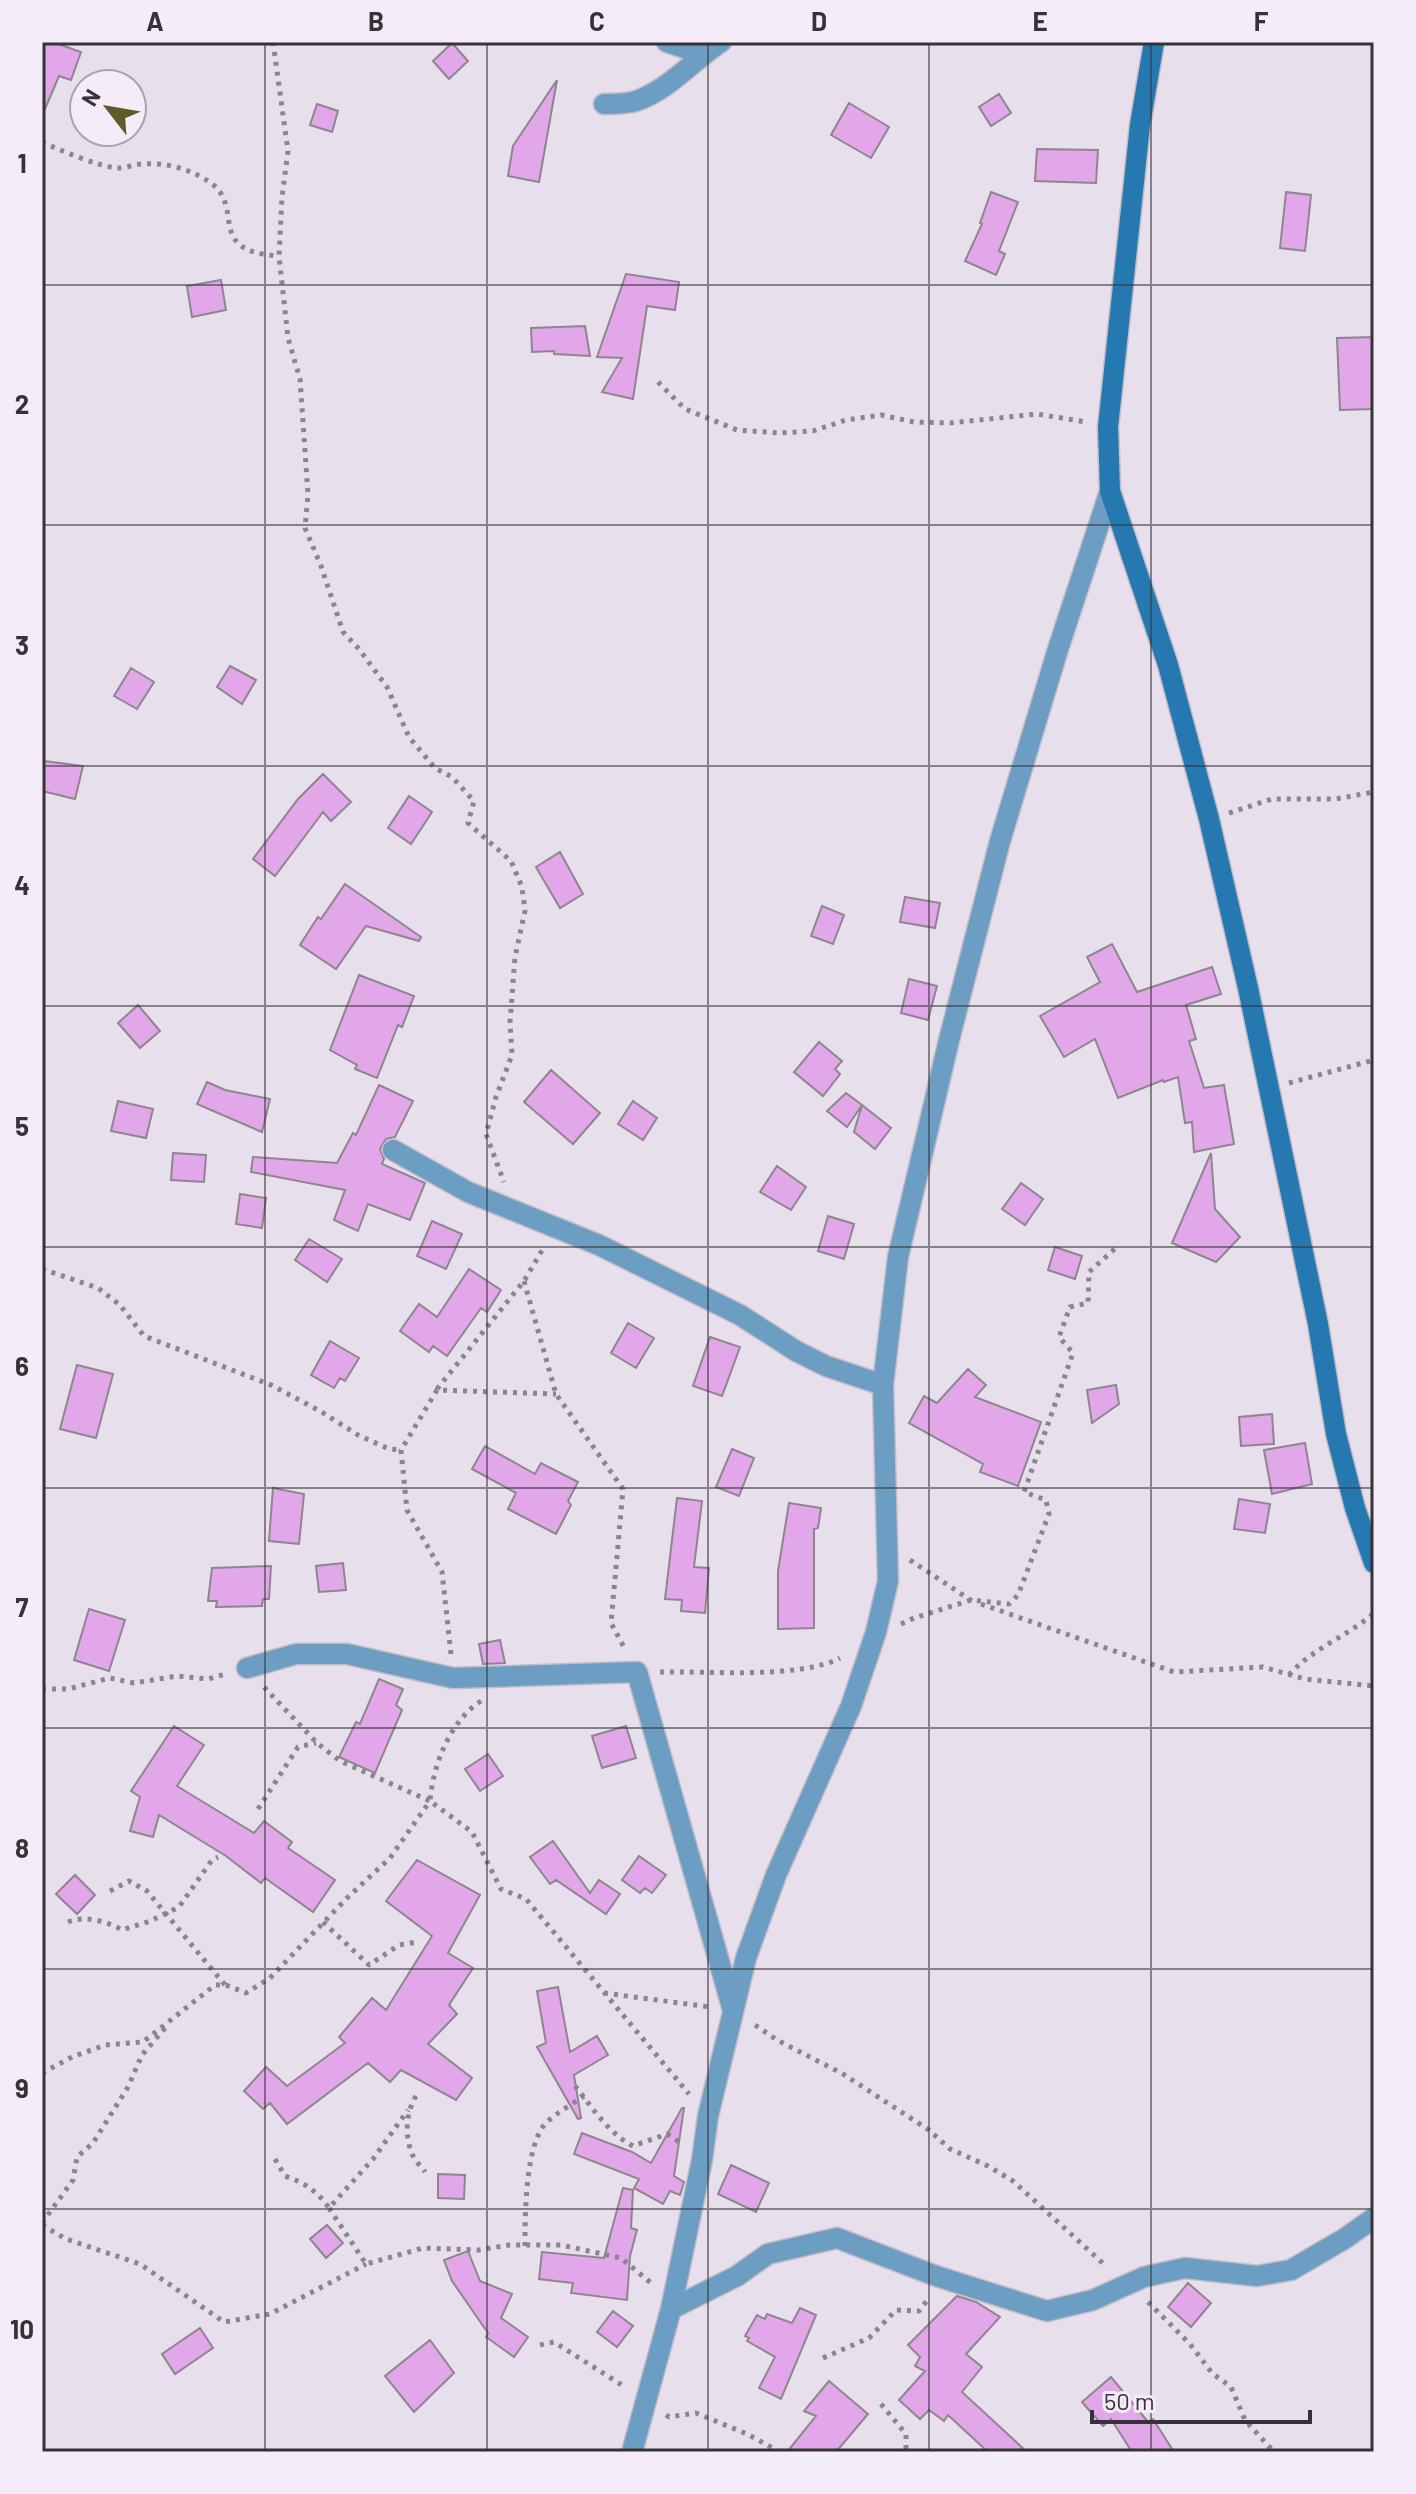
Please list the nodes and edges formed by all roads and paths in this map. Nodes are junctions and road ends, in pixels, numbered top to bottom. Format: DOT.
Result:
graph roads {
  1 [pos="273,42"];
  2 [pos="667,42"];
  3 [pos="721,42"];
  4 [pos="1154,42"];
  5 [pos="702,54"];
  6 [pos="604,104"];
  7 [pos="42,142"];
  8 [pos="279,256"];
  9 [pos="658,382"];
  10 [pos="1108,427"];
  11 [pos="1110,491"];
  12 [pos="1374,792"];
  13 [pos="1209,819"];
  14 [pos="1374,1060"];
  15 [pos="1269,1089"];
  16 [pos="393,1150"];
  17 [pos="515,1211"];
  18 [pos="556,1227"];
  19 [pos="1119,1245"];
  20 [pos="42,1269"];
  21 [pos="524,1281"];
  22 [pos="883,1385"];
  23 [pos="437,1390"];
  24 [pos="556,1394"];
  25 [pos="401,1450"];
  26 [pos="886,1544"];
  27 [pos="1374,1563"];
  28 [pos="971,1600"];
  29 [pos="1374,1613"];
  30 [pos="872,1643"];
  31 [pos="247,1668"];
  32 [pos="637,1672"];
  33 [pos="1289,1675"];
  34 [pos="453,1678"];
  35 [pos="1374,1686"];
  36 [pos="42,1689"];
  37 [pos="487,1698"];
  38 [pos="317,1743"];
  39 [pos="430,1801"];
  40 [pos="258,1809"];
  41 [pos="218,1857"];
  42 [pos="110,1891"];
  43 [pos="165,1914"];
  44 [pos="68,1922"];
  45 [pos="323,1922"];
  46 [pos="417,1942"];
  47 [pos="226,1985"];
  48 [pos="604,1993"];
  49 [pos="733,2010"];
  50 [pos="174,2017"];
  51 [pos="42,2073"];
  52 [pos="575,2086"];
  53 [pos="416,2096"];
  54 [pos="584,2096"];
  55 [pos="408,2110"];
  56 [pos="708,2116"];
  57 [pos="275,2159"];
  58 [pos="702,2160"];
  59 [pos="425,2172"];
  60 [pos="329,2208"];
  61 [pos="1374,2218"];
  62 [pos="42,2224"];
  63 [pos="525,2246"];
  64 [pos="366,2264"];
  65 [pos="944,2278"];
  66 [pos="1130,2283"];
  67 [pos="671,2309"];
  68 [pos="540,2345"];
  69 [pos="823,2358"];
  70 [pos="645,2401"];
  71 [pos="881,2404"];
  72 [pos="632,2452"];
  73 [pos="780,2452"];
  74 [pos="906,2452"];
  75 [pos="1274,2452"];
  1 -- 8 [label="path"];
  2 -- 5 [label="street"];
  3 -- 5 [label="street"];
  4 -- 10 [label="street"];
  5 -- 6 [label="street"];
  7 -- 8 [label="path"];
  8 -- 17 [label="path"];
  9 -- 10 [label="path"];
  10 -- 11 [label="street"];
  11 -- 13 [label="street"];
  11 -- 22 [label="street"];
  12 -- 13 [label="path"];
  13 -- 15 [label="street"];
  14 -- 15 [label="path"];
  15 -- 27 [label="street"];
  16 -- 17 [label="street"];
  17 -- 18 [label="street"];
  18 -- 21 [label="path"];
  18 -- 22 [label="street"];
  19 -- 28 [label="path"];
  20 -- 25 [label="path"];
  21 -- 23 [label="path"];
  21 -- 24 [label="path"];
  22 -- 26 [label="street"];
  23 -- 24 [label="path"];
  23 -- 25 [label="path"];
  24 -- 32 [label="path"];
  25 -- 34 [label="path"];
  26 -- 28 [label="path"];
  26 -- 30 [label="street"];
  28 -- 30 [label="path"];
  28 -- 33 [label="path"];
  29 -- 33 [label="path"];
  30 -- 32 [label="path"];
  30 -- 49 [label="street"];
  31 -- 34 [label="street"];
  31 -- 36 [label="path"];
  31 -- 38 [label="path"];
  32 -- 34 [label="street"];
  32 -- 49 [label="street"];
  33 -- 35 [label="path"];
  37 -- 39 [label="path"];
  38 -- 39 [label="path"];
  38 -- 40 [label="path"];
  39 -- 45 [label="path"];
  39 -- 48 [label="path"];
  41 -- 43 [label="path"];
  42 -- 43 [label="path"];
  43 -- 44 [label="path"];
  43 -- 47 [label="path"];
  45 -- 46 [label="path"];
  45 -- 47 [label="path"];
  47 -- 50 [label="path"];
  48 -- 49 [label="path"];
  48 -- 56 [label="path"];
  49 -- 56 [label="street"];
  49 -- 66 [label="path"];
  50 -- 51 [label="path"];
  50 -- 62 [label="path"];
  52 -- 54 [label="path"];
  53 -- 55 [label="path"];
  54 -- 58 [label="path"];
  54 -- 63 [label="path"];
  55 -- 59 [label="path"];
  55 -- 60 [label="path"];
  56 -- 58 [label="street"];
  57 -- 60 [label="path"];
  58 -- 67 [label="street"];
  60 -- 64 [label="path"];
  61 -- 66 [label="street"];
  62 -- 64 [label="path"];
  63 -- 64 [label="path"];
  63 -- 67 [label="path"];
  65 -- 66 [label="street"];
  65 -- 67 [label="street"];
  65 -- 69 [label="path"];
  66 -- 75 [label="path"];
  67 -- 70 [label="street"];
  68 -- 70 [label="path"];
  70 -- 72 [label="street"];
  70 -- 73 [label="path"];
  71 -- 74 [label="path"];
}
